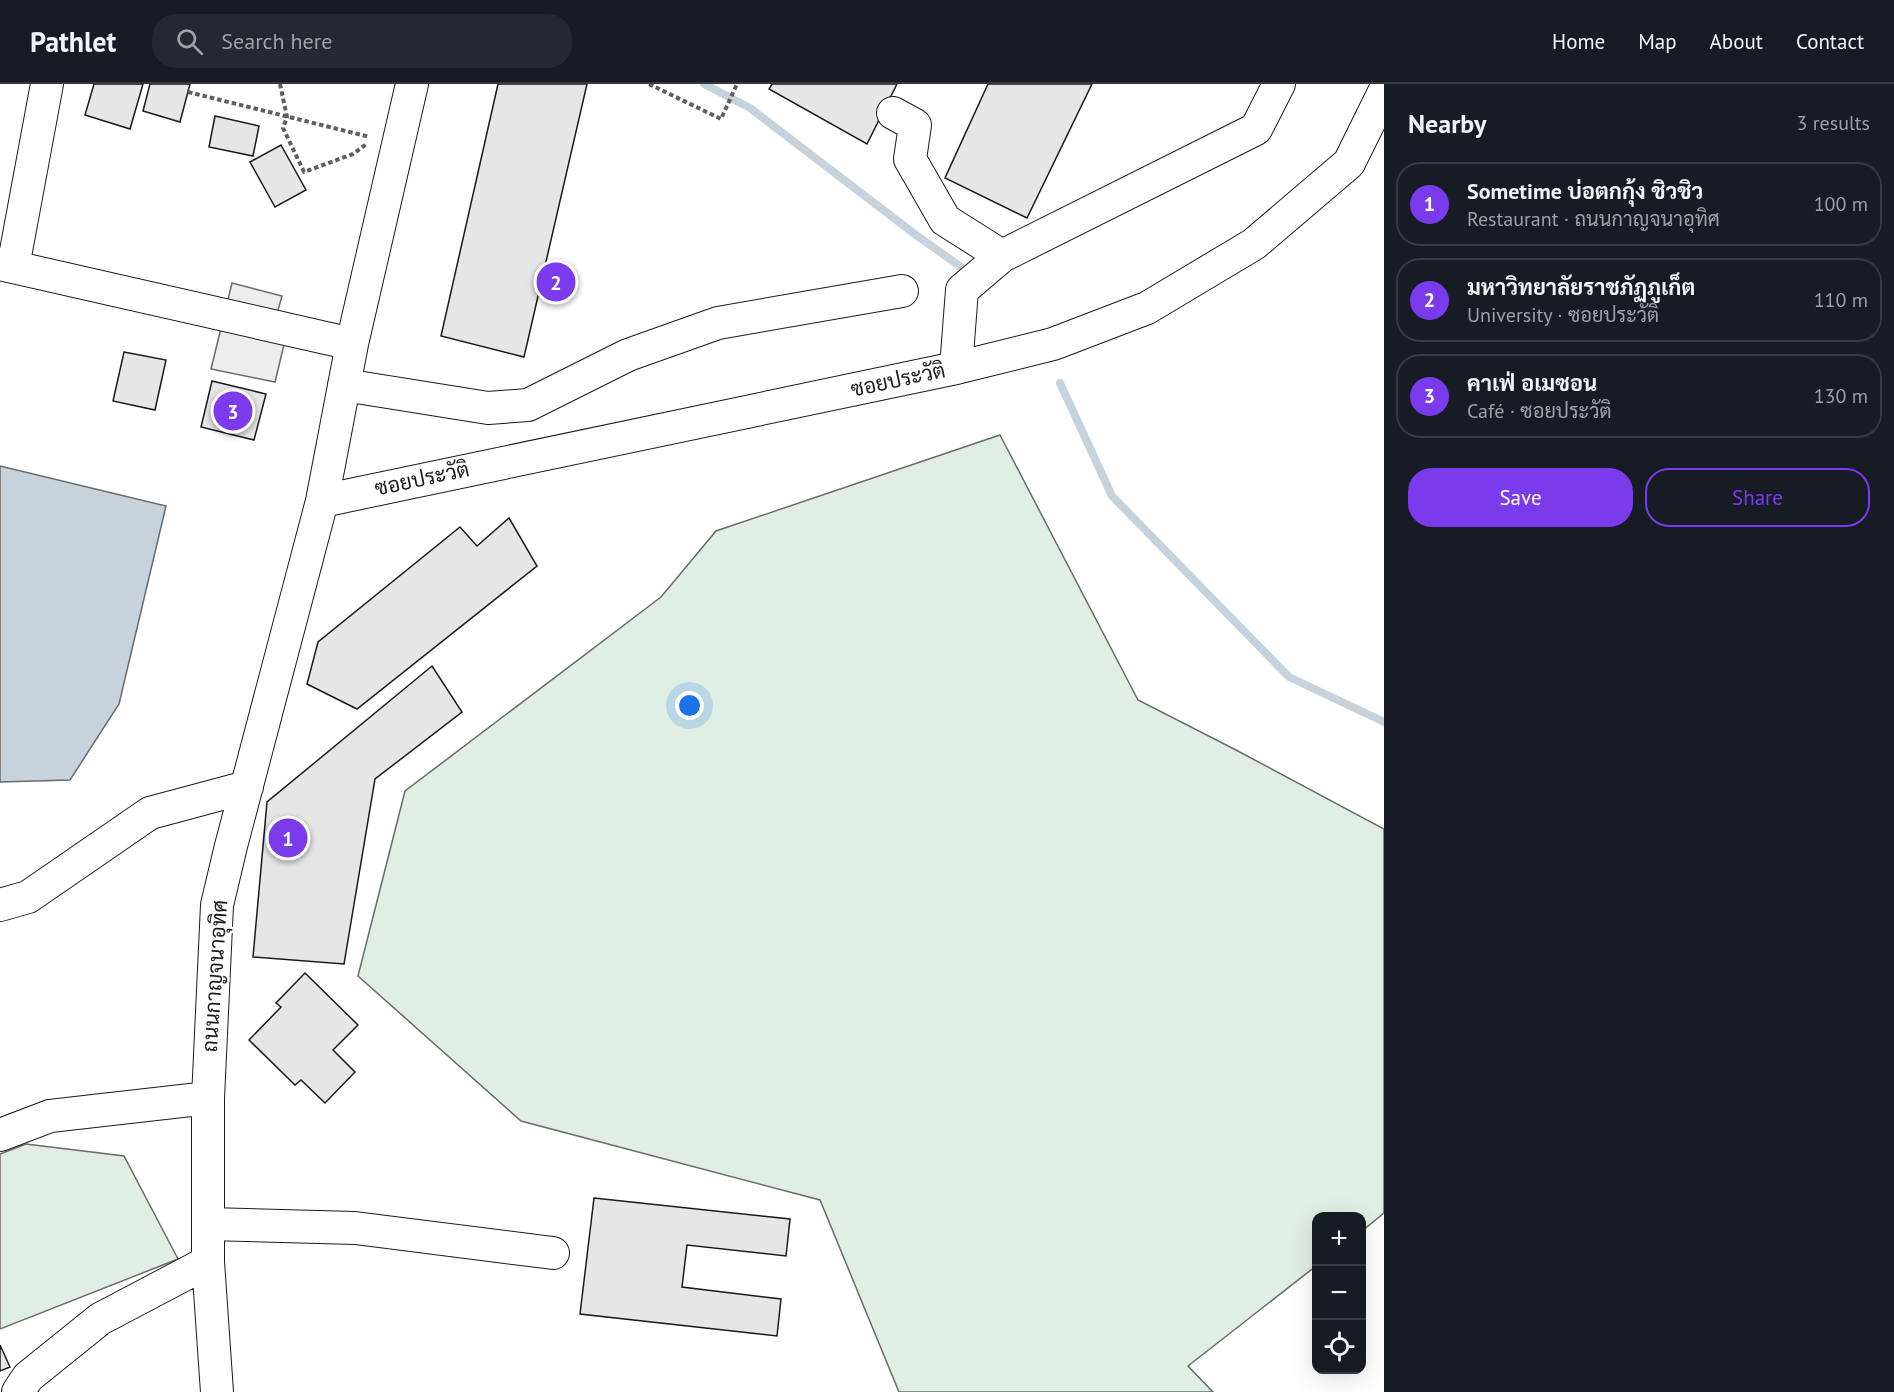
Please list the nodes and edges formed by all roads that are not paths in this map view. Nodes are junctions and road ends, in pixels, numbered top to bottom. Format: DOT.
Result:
graph roads {
  1 [pos="47,84"];
  2 [pos="412,84"];
  3 [pos="1279,84"];
  4 [pos="1384,92"];
  5 [pos="893,112"];
  6 [pos="1002,256"];
  7 [pos="6,265"];
  8 [pos="902,291"];
  9 [pos="352,344"];
  10 [pos="956,368"];
  11 [pos="344,386"];
  12 [pos="322,501"];
  13 [pos="247,787"];
  14 [pos="0,905"];
  15 [pos="208,1098"];
  16 [pos="0,1135"];
  17 [pos="208,1224"];
  18 [pos="554,1253"];
  19 [pos="208,1262"];
  20 [pos="18,1392"];
  21 [pos="217,1392"];
  1 -- 7 [label="street"];
  2 -- 9 [label="street, ถนนกาญจนาอุทิศ"];
  3 -- 6 [label="street"];
  4 -- 10 [label="street, ซอยประวัติ"];
  5 -- 6 [label="street"];
  6 -- 10 [label="street"];
  7 -- 9 [label="street"];
  8 -- 11 [label="street"];
  9 -- 11 [label="street, ถนนกาญจนาอุทิศ"];
  10 -- 12 [label="street, ซอยประวัติ"];
  11 -- 12 [label="street, ถนนกาญจนาอุทิศ"];
  12 -- 13 [label="street, ถนนกาญจนาอุทิศ"];
  13 -- 14 [label="street"];
  13 -- 15 [label="street, ถนนกาญจนาอุทิศ"];
  15 -- 16 [label="street"];
  15 -- 17 [label="street, ถนนกาญจนาอุทิศ"];
  17 -- 18 [label="street"];
  17 -- 19 [label="street, ถนนกาญจนาอุทิศ"];
  19 -- 20 [label="street"];
  19 -- 21 [label="street, ถนนกาญจนาอุทิศ"];
}
